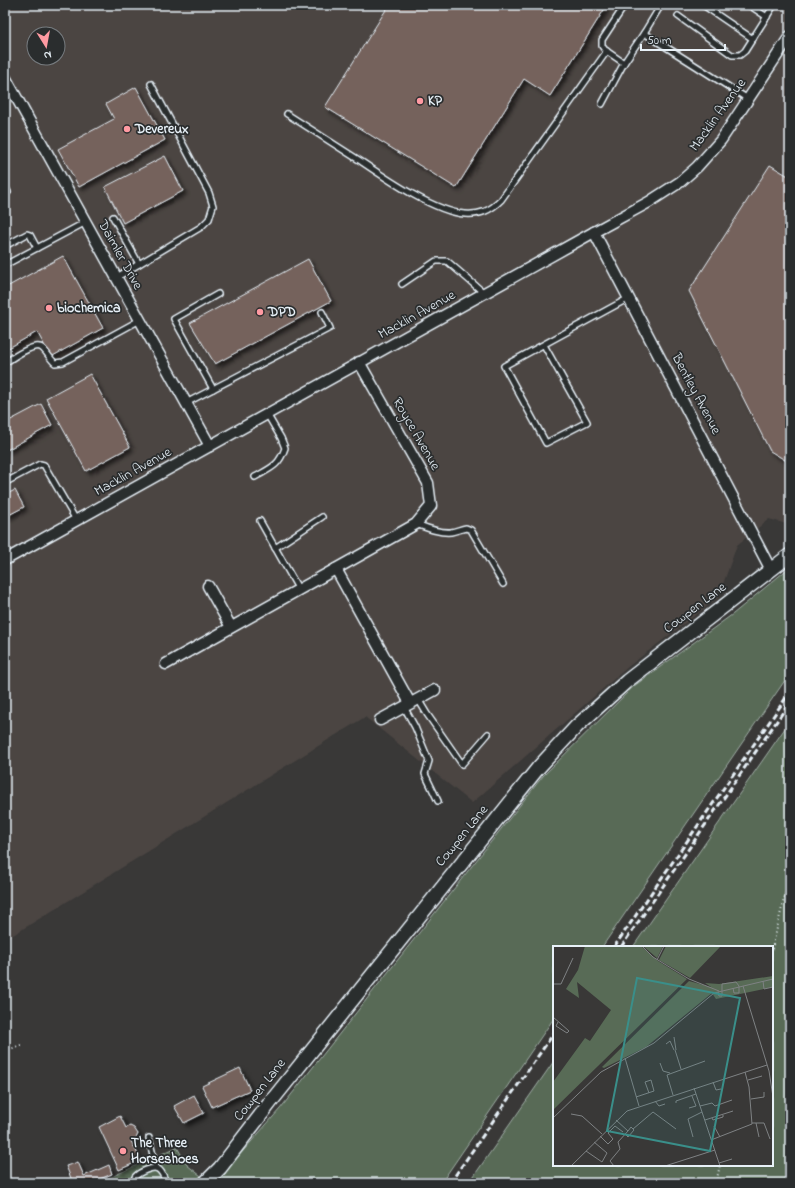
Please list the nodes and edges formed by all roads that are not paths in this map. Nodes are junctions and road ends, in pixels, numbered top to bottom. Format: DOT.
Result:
graph roads {
  1 [pos="625,5"];
  2 [pos="661,5"];
  3 [pos="703,5"];
  4 [pos="749,5"];
  5 [pos="774,5"];
  6 [pos="678,16"];
  7 [pos="767,17"];
  8 [pos="644,33"];
  9 [pos="790,36"];
  10 [pos="753,39"];
  11 [pos="607,51"];
  12 [pos="624,63"];
  13 [pos="5,77"];
  14 [pos="151,84"];
  15 [pos="8,90"];
  16 [pos="748,99"];
  17 [pos="602,104"];
  18 [pos="287,114"];
  19 [pos="5,186"];
  20 [pos="8,192"];
  21 [pos="113,217"];
  22 [pos="86,222"];
  23 [pos="594,232"];
  24 [pos="5,246"];
  25 [pos="37,248"];
  26 [pos="139,264"];
  27 [pos="5,265"];
  28 [pos="116,278"];
  29 [pos="402,284"];
  30 [pos="484,293"];
  31 [pos="218,294"];
  32 [pos="629,298"];
  33 [pos="322,312"];
  34 [pos="140,320"];
  35 [pos="544,344"];
  36 [pos="359,362"];
  37 [pos="5,363"];
  38 [pos="213,389"];
  39 [pos="186,403"];
  40 [pos="267,414"];
  41 [pos="210,446"];
  42 [pos="255,476"];
  43 [pos="8,481"];
  44 [pos="322,517"];
  45 [pos="76,520"];
  46 [pos="260,521"];
  47 [pos="416,524"];
  48 [pos="275,548"];
  49 [pos="790,555"];
  50 [pos="5,560"];
  51 [pos="336,569"];
  52 [pos="771,570"];
  53 [pos="503,584"];
  54 [pos="208,586"];
  55 [pos="299,590"];
  56 [pos="231,628"];
  57 [pos="166,664"];
  58 [pos="435,690"];
  59 [pos="411,703"];
  60 [pos="380,720"];
  61 [pos="488,734"];
  62 [pos="438,801"];
  63 [pos="149,1138"];
  64 [pos="156,1168"];
  65 [pos="135,1183"];
  66 [pos="166,1183"];
  67 [pos="205,1183"];
  1 -- 11 [label="lane"];
  2 -- 8 [label="lane"];
  3 -- 10 [label="lane"];
  4 -- 7 [label="lane"];
  5 -- 7 [label="lane"];
  6 -- 10 [label="lane"];
  7 -- 10 [label="lane"];
  8 -- 12 [label="lane"];
  8 -- 16 [label="lane"];
  9 -- 16 [label="street, Macklin Avenue"];
  11 -- 12 [label="lane"];
  11 -- 18 [label="lane"];
  12 -- 17 [label="lane"];
  13 -- 15 [label="street, Daimler Drive"];
  14 -- 26 [label="lane"];
  15 -- 22 [label="street, Daimler Drive"];
  16 -- 23 [label="street, Macklin Avenue"];
  19 -- 20 [label="lane"];
  21 -- 26 [label="lane"];
  22 -- 25 [label="lane"];
  22 -- 28 [label="street, Daimler Drive"];
  23 -- 30 [label="street, Macklin Avenue"];
  23 -- 32 [label="street, Bentley Avenue"];
  24 -- 25 [label="lane"];
  25 -- 27 [label="lane"];
  26 -- 28 [label="lane"];
  28 -- 34 [label="street, Daimler Drive"];
  29 -- 30 [label="lane"];
  30 -- 36 [label="street, Macklin Avenue"];
  31 -- 38 [label="lane"];
  32 -- 35 [label="lane"];
  32 -- 52 [label="street, Bentley Avenue"];
  33 -- 38 [label="lane"];
  34 -- 37 [label="lane"];
  34 -- 39 [label="street, Daimler Drive"];
  35 -- 35 [label="lane"];
  36 -- 40 [label="street, Macklin Avenue"];
  36 -- 47 [label="street, Royce Avenue"];
  38 -- 39 [label="lane"];
  39 -- 41 [label="street, Daimler Drive"];
  40 -- 41 [label="street, Macklin Avenue"];
  40 -- 42 [label="lane"];
  41 -- 45 [label="street, Macklin Avenue"];
  43 -- 45 [label="lane"];
  44 -- 48 [label="lane"];
  45 -- 50 [label="street, Macklin Avenue"];
  46 -- 48 [label="lane"];
  47 -- 51 [label="street, Royce Avenue"];
  47 -- 53 [label="lane"];
  48 -- 55 [label="lane"];
  49 -- 52 [label="street, Cowpen Lane"];
  51 -- 55 [label="street, Royce Avenue"];
  51 -- 59 [label="street"];
  52 -- 67 [label="street, Cowpen Lane"];
  54 -- 56 [label="street"];
  55 -- 56 [label="street, Royce Avenue"];
  56 -- 57 [label="street, Royce Avenue"];
  58 -- 59 [label="street"];
  59 -- 60 [label="street"];
  59 -- 61 [label="lane"];
  59 -- 62 [label="lane"];
  63 -- 64 [label="lane"];
  64 -- 65 [label="lane"];
  64 -- 66 [label="lane"];
}
